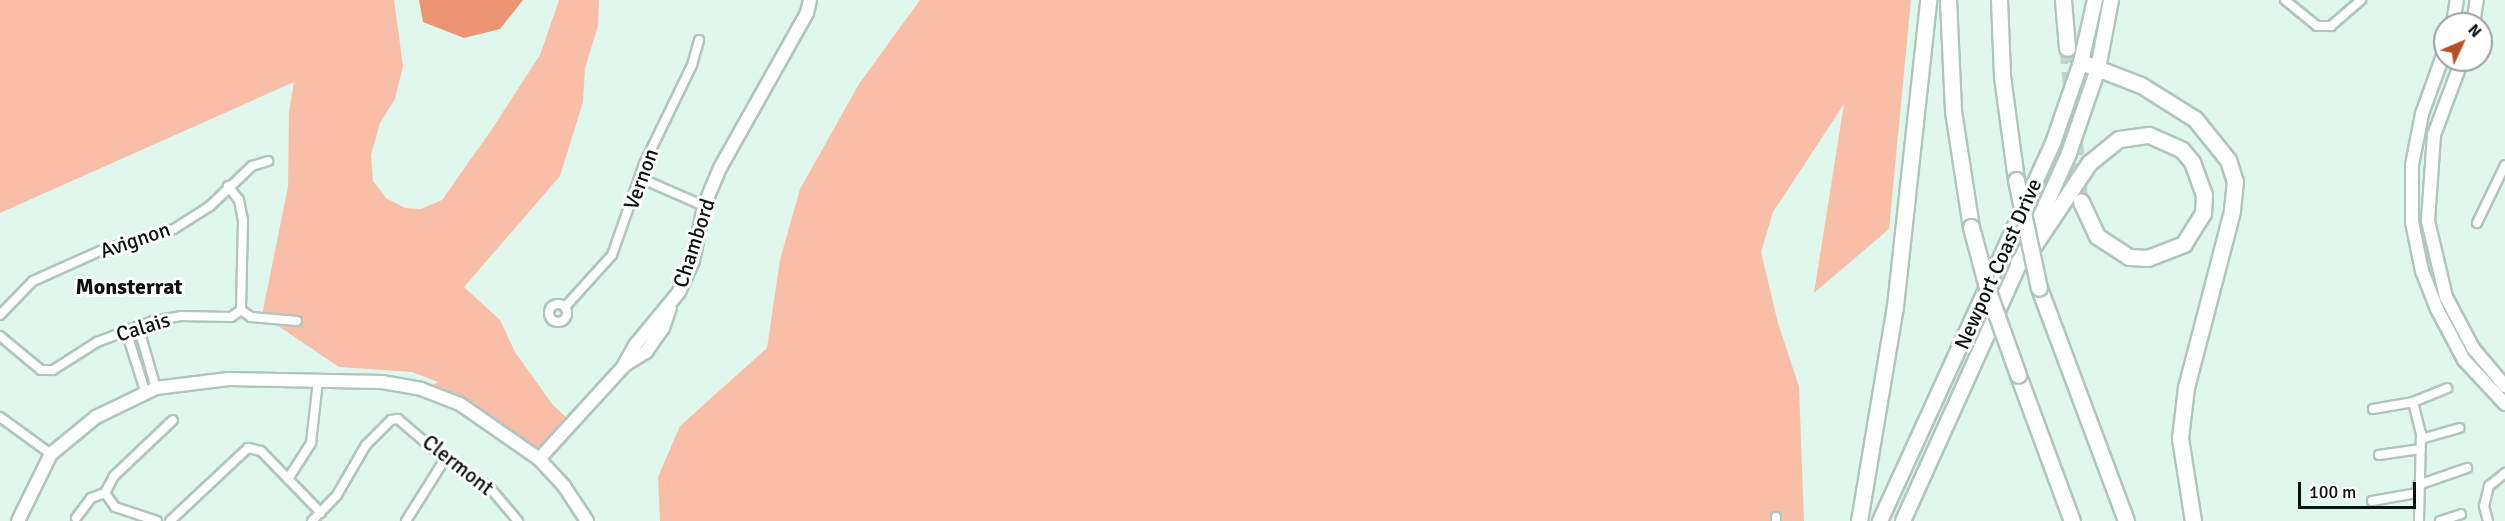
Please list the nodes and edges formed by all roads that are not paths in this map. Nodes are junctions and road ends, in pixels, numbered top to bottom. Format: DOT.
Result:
graph roads {
  1 [pos="810,0"];
  2 [pos="1928,0"];
  3 [pos="1948,0"];
  4 [pos="1999,0"];
  5 [pos="2062,0"];
  6 [pos="2095,0"];
  7 [pos="2111,0"];
  8 [pos="2286,0"];
  9 [pos="2361,0"];
  10 [pos="699,40"];
  11 [pos="2067,48"];
  12 [pos="2080,62"];
  13 [pos="2098,69"];
  14 [pos="2437,72"];
  15 [pos="2457,72"];
  16 [pos="268,161"];
  17 [pos="2505,165"];
  18 [pos="640,178"];
  19 [pos="228,186"];
  20 [pos="2081,202"];
  21 [pos="704,206"];
  22 [pos="2477,223"];
  23 [pos="2018,262"];
  24 [pos="565,307"];
  25 [pos="241,310"];
  26 [pos="0,315"];
  27 [pos="297,321"];
  28 [pos="138,326"];
  29 [pos="126,331"];
  30 [pos="1,337"];
  31 [pos="146,352"];
  32 [pos="134,356"];
  33 [pos="318,381"];
  34 [pos="2505,386"];
  35 [pos="2447,388"];
  36 [pos="151,390"];
  37 [pos="2413,402"];
  38 [pos="2505,404"];
  39 [pos="2373,410"];
  40 [pos="0,417"];
  41 [pos="173,420"];
  42 [pos="2459,428"];
  43 [pos="2421,439"];
  44 [pos="2421,449"];
  45 [pos="51,454"];
  46 [pos="2379,455"];
  47 [pos="445,459"];
  48 [pos="539,459"];
  49 [pos="2467,468"];
  50 [pos="2505,473"];
  51 [pos="288,479"];
  52 [pos="2418,489"];
  53 [pos="105,493"];
  54 [pos="2372,501"];
  55 [pos="321,513"];
  56 [pos="2461,514"];
  57 [pos="75,518"];
  58 [pos="18,521"];
  59 [pos="157,521"];
  60 [pos="170,521"];
  61 [pos="312,521"];
  62 [pos="406,521"];
  63 [pos="518,521"];
  64 [pos="586,521"];
  65 [pos="1859,521"];
  66 [pos="1880,521"];
  67 [pos="1903,521"];
  68 [pos="2072,521"];
  69 [pos="2126,521"];
  70 [pos="2193,521"];
  71 [pos="2419,521"];
  72 [pos="2440,521"];
  73 [pos="2488,521"];
  1 -- 21 [label="street, Chambord"];
  2 -- 65 [label="highway"];
  3 -- 68 [label="highway, bridge"];
  4 -- 69 [label="highway, bridge"];
  5 -- 11 [label="highway"];
  6 -- 12 [label="main road, Newport Coast Drive"];
  7 -- 13 [label="main road, Newport Coast Drive"];
  8 -- 9 [label="street"];
  10 -- 18 [label="street, Vernon"];
  12 -- 13 [label="highway"];
  12 -- 66 [label="main road, Newport Coast Drive"];
  13 -- 23 [label="main road, Newport Coast Drive"];
  13 -- 70 [label="highway"];
  14 -- 38 [label="street"];
  15 -- 34 [label="street"];
  16 -- 19 [label="street, Avignon"];
  17 -- 22 [label="street"];
  18 -- 21 [label="street"];
  18 -- 24 [label="street, Vernon"];
  19 -- 25 [label="street"];
  19 -- 26 [label="street, Avignon"];
  20 -- 23 [label="highway"];
  21 -- 48 [label="street, Chambord"];
  23 -- 67 [label="main road, Newport Coast Drive"];
  25 -- 27 [label="street"];
  25 -- 28 [label="street, Calais"];
  28 -- 29 [label="street, Calais"];
  28 -- 31 [label="street"];
  29 -- 30 [label="street, Calais"];
  29 -- 32 [label="street"];
  31 -- 32 [label="street"];
  31 -- 36 [label="street"];
  32 -- 36 [label="street"];
  33 -- 36 [label="street"];
  33 -- 48 [label="street"];
  33 -- 51 [label="street"];
  35 -- 37 [label="street"];
  36 -- 45 [label="street"];
  37 -- 39 [label="street"];
  37 -- 43 [label="street"];
  40 -- 45 [label="street"];
  41 -- 53 [label="street"];
  42 -- 43 [label="street"];
  43 -- 44 [label="street"];
  44 -- 46 [label="street"];
  44 -- 52 [label="street"];
  45 -- 58 [label="street"];
  47 -- 55 [label="street, Clermont"];
  47 -- 62 [label="street"];
  47 -- 63 [label="street, Clermont"];
  48 -- 64 [label="street"];
  49 -- 52 [label="street"];
  50 -- 73 [label="street"];
  51 -- 55 [label="street"];
  51 -- 60 [label="street"];
  52 -- 54 [label="street"];
  52 -- 71 [label="street"];
  53 -- 57 [label="street"];
  53 -- 59 [label="street"];
  55 -- 61 [label="street"];
  56 -- 72 [label="street"];
}
